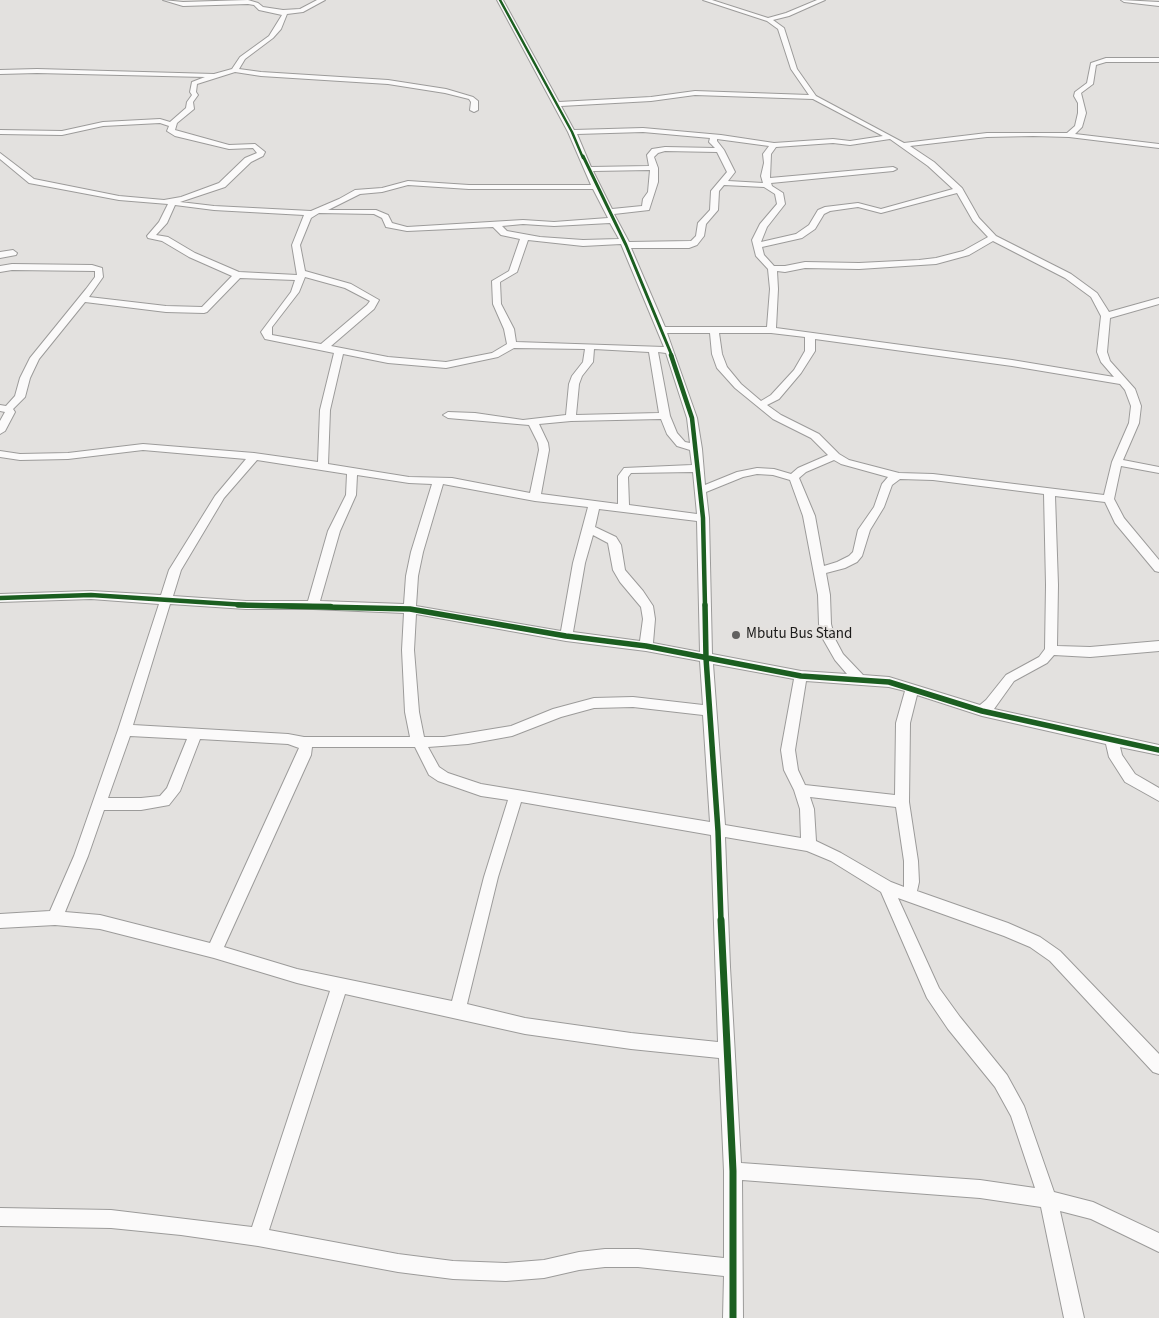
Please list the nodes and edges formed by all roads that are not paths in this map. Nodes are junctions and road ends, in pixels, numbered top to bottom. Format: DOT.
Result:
graph roads {
  1 [pos="166,0"];
  2 [pos="322,0"];
  3 [pos="500,0"];
  4 [pos="706,0"];
  5 [pos="822,0"];
  6 [pos="1124,0"];
  7 [pos="1159,4"];
  8 [pos="283,12"];
  9 [pos="769,20"];
  10 [pos="1159,60"];
  11 [pos="235,70"];
  12 [pos="0,72"];
  13 [pos="211,77"];
  14 [pos="814,97"];
  15 [pos="556,104"];
  16 [pos="474,110"];
  17 [pos="173,125"];
  18 [pos="0,132"];
  19 [pos="572,132"];
  20 [pos="1069,135"];
  21 [pos="892,137"];
  22 [pos="714,138"];
  23 [pos="774,145"];
  24 [pos="904,145"];
  25 [pos="1159,146"];
  26 [pos="720,150"];
  27 [pos="0,155"];
  28 [pos="654,168"];
  29 [pos="589,169"];
  30 [pos="893,169"];
  31 [pos="721,183"];
  32 [pos="766,183"];
  33 [pos="596,187"];
  34 [pos="959,190"];
  35 [pos="168,202"];
  36 [pos="314,212"];
  37 [pos="612,216"];
  38 [pos="495,224"];
  39 [pos="525,237"];
  40 [pos="993,238"];
  41 [pos="625,243"];
  42 [pos="756,246"];
  43 [pos="13,253"];
  44 [pos="0,255"];
  45 [pos="772,268"];
  46 [pos="0,269"];
  47 [pos="238,275"];
  48 [pos="301,276"];
  49 [pos="83,299"];
  50 [pos="1159,302"];
  51 [pos="1106,316"];
  52 [pos="714,329"];
  53 [pos="662,330"];
  54 [pos="771,330"];
  55 [pos="808,334"];
  56 [pos="512,345"];
  57 [pos="590,346"];
  58 [pos="324,347"];
  59 [pos="653,350"];
  60 [pos="670,350"];
  61 [pos="339,352"];
  62 [pos="1126,382"];
  63 [pos="760,405"];
  64 [pos="4,408"];
  65 [pos="448,415"];
  66 [pos="665,416"];
  67 [pos="571,418"];
  68 [pos="533,422"];
  69 [pos="0,431"];
  70 [pos="697,450"];
  71 [pos="0,454"];
  72 [pos="254,456"];
  73 [pos="835,456"];
  74 [pos="1117,462"];
  75 [pos="323,465"];
  76 [pos="698,468"];
  77 [pos="352,470"];
  78 [pos="1159,470"];
  79 [pos="900,476"];
  80 [pos="794,478"];
  81 [pos="439,480"];
  82 [pos="701,490"];
  83 [pos="1049,491"];
  84 [pos="536,497"];
  85 [pos="1109,499"];
  86 [pos="594,505"];
  87 [pos="624,508"];
  88 [pos="703,518"];
  89 [pos="589,529"];
  90 [pos="1159,568"];
  91 [pos="818,572"];
  92 [pos="0,598"];
  93 [pos="166,599"];
  94 [pos="313,605"];
  95 [pos="410,608"];
  96 [pos="566,636"];
  97 [pos="646,646"];
  98 [pos="1159,646"];
  99 [pos="1051,650"];
  100 [pos="706,658"];
  101 [pos="801,676"];
  102 [pos="858,678"];
  103 [pos="912,688"];
  104 [pos="710,711"];
  105 [pos="982,712"];
  106 [pos="124,730"];
  107 [pos="195,735"];
  108 [pos="418,741"];
  109 [pos="1112,741"];
  110 [pos="304,742"];
  111 [pos="1159,750"];
  112 [pos="801,790"];
  113 [pos="1159,795"];
  114 [pos="516,796"];
  115 [pos="902,802"];
  116 [pos="98,804"];
  117 [pos="718,831"];
  118 [pos="809,845"];
  119 [pos="886,886"];
  120 [pos="909,895"];
  121 [pos="55,918"];
  122 [pos="0,921"];
  123 [pos="214,951"];
  124 [pos="340,986"];
  125 [pos="458,1010"];
  126 [pos="728,1051"];
  127 [pos="1159,1066"];
  128 [pos="733,1171"];
  129 [pos="1048,1199"];
  130 [pos="0,1217"];
  131 [pos="258,1237"];
  132 [pos="1159,1243"];
  133 [pos="733,1268"];
  134 [pos="732,1318"];
  135 [pos="1074,1318"];
  1 -- 8 [label="street"];
  2 -- 8 [label="street"];
  3 -- 15 [label="street"];
  4 -- 9 [label="street"];
  5 -- 9 [label="street"];
  6 -- 7 [label="street"];
  8 -- 11 [label="street"];
  9 -- 14 [label="street"];
  10 -- 20 [label="street"];
  11 -- 13 [label="street"];
  11 -- 16 [label="street"];
  12 -- 13 [label="street"];
  13 -- 17 [label="street"];
  14 -- 15 [label="street"];
  14 -- 21 [label="street"];
  15 -- 19 [label="street"];
  17 -- 18 [label="street"];
  17 -- 35 [label="street"];
  19 -- 22 [label="street"];
  19 -- 29 [label="street"];
  20 -- 24 [label="street"];
  20 -- 25 [label="street"];
  21 -- 23 [label="street"];
  21 -- 24 [label="street"];
  22 -- 23 [label="street"];
  22 -- 26 [label="street"];
  23 -- 32 [label="street"];
  24 -- 34 [label="street"];
  26 -- 28 [label="street"];
  26 -- 31 [label="street"];
  27 -- 35 [label="street"];
  28 -- 29 [label="street"];
  28 -- 37 [label="street"];
  29 -- 33 [label="street"];
  30 -- 32 [label="street"];
  31 -- 32 [label="street"];
  31 -- 41 [label="street"];
  32 -- 42 [label="street"];
  33 -- 36 [label="street"];
  33 -- 37 [label="street"];
  34 -- 40 [label="street"];
  34 -- 42 [label="street"];
  35 -- 36 [label="street"];
  35 -- 47 [label="street"];
  36 -- 38 [label="street"];
  36 -- 48 [label="street"];
  37 -- 38 [label="street"];
  37 -- 41 [label="street"];
  38 -- 39 [label="street"];
  39 -- 41 [label="street"];
  39 -- 56 [label="street"];
  40 -- 45 [label="street"];
  40 -- 51 [label="street"];
  41 -- 53 [label="street"];
  42 -- 45 [label="street"];
  43 -- 44 [label="street"];
  45 -- 54 [label="street"];
  46 -- 49 [label="street"];
  47 -- 48 [label="street"];
  47 -- 49 [label="street"];
  48 -- 58 [label="street"];
  48 -- 58 [label="street"];
  49 -- 64 [label="street"];
  50 -- 51 [label="street"];
  51 -- 62 [label="street"];
  52 -- 53 [label="street"];
  52 -- 54 [label="street"];
  52 -- 63 [label="street"];
  53 -- 60 [label="street"];
  54 -- 55 [label="street"];
  55 -- 62 [label="street"];
  55 -- 63 [label="street"];
  56 -- 57 [label="street"];
  56 -- 61 [label="street"];
  57 -- 59 [label="street"];
  57 -- 67 [label="street"];
  58 -- 61 [label="street"];
  59 -- 60 [label="street"];
  59 -- 66 [label="street"];
  60 -- 70 [label="street"];
  61 -- 75 [label="street"];
  62 -- 74 [label="street"];
  63 -- 73 [label="street"];
  64 -- 69 [label="street"];
  65 -- 68 [label="street"];
  66 -- 67 [label="street"];
  66 -- 70 [label="street"];
  67 -- 68 [label="street"];
  68 -- 84 [label="street"];
  70 -- 76 [label="street"];
  71 -- 72 [label="street"];
  72 -- 75 [label="street"];
  72 -- 93 [label="street"];
  73 -- 79 [label="street"];
  73 -- 80 [label="street"];
  74 -- 78 [label="street"];
  74 -- 85 [label="street"];
  75 -- 77 [label="street"];
  76 -- 82 [label="street"];
  76 -- 87 [label="street"];
  77 -- 81 [label="street"];
  77 -- 94 [label="street"];
  79 -- 83 [label="street"];
  79 -- 91 [label="street"];
  80 -- 82 [label="street"];
  80 -- 91 [label="street"];
  81 -- 84 [label="street"];
  81 -- 95 [label="street"];
  82 -- 88 [label="street"];
  83 -- 85 [label="street"];
  83 -- 99 [label="street"];
  84 -- 86 [label="street"];
  85 -- 90 [label="street"];
  86 -- 87 [label="street"];
  86 -- 89 [label="street"];
  87 -- 88 [label="street"];
  88 -- 100 [label="street"];
  89 -- 96 [label="street"];
  89 -- 97 [label="street"];
  91 -- 102 [label="street"];
  92 -- 93 [label="street"];
  93 -- 94 [label="street"];
  93 -- 106 [label="street"];
  94 -- 95 [label="street"];
  95 -- 96 [label="street"];
  95 -- 108 [label="street"];
  96 -- 97 [label="street"];
  97 -- 100 [label="street"];
  98 -- 99 [label="street"];
  99 -- 105 [label="street"];
  100 -- 101 [label="street"];
  100 -- 104 [label="street"];
  101 -- 102 [label="street"];
  101 -- 112 [label="street"];
  102 -- 103 [label="street"];
  103 -- 105 [label="street"];
  103 -- 115 [label="street"];
  104 -- 108 [label="street"];
  104 -- 117 [label="street"];
  105 -- 109 [label="street"];
  106 -- 107 [label="street"];
  106 -- 116 [label="street"];
  107 -- 110 [label="street"];
  107 -- 116 [label="street"];
  108 -- 110 [label="street"];
  108 -- 114 [label="street"];
  109 -- 111 [label="street"];
  109 -- 113 [label="street"];
  110 -- 123 [label="street"];
  112 -- 115 [label="street"];
  112 -- 118 [label="street"];
  114 -- 117 [label="street"];
  114 -- 125 [label="street"];
  115 -- 120 [label="street"];
  116 -- 121 [label="street"];
  117 -- 118 [label="street"];
  117 -- 126 [label="street"];
  118 -- 119 [label="street"];
  119 -- 120 [label="street"];
  119 -- 129 [label="street"];
  120 -- 127 [label="street"];
  121 -- 122 [label="street"];
  121 -- 123 [label="street"];
  123 -- 124 [label="street"];
  124 -- 125 [label="street"];
  124 -- 131 [label="street"];
  125 -- 126 [label="street"];
  126 -- 128 [label="street"];
  128 -- 129 [label="street"];
  128 -- 133 [label="street"];
  129 -- 132 [label="street"];
  129 -- 135 [label="street"];
  130 -- 131 [label="street"];
  131 -- 133 [label="street"];
  133 -- 134 [label="street"];
}
